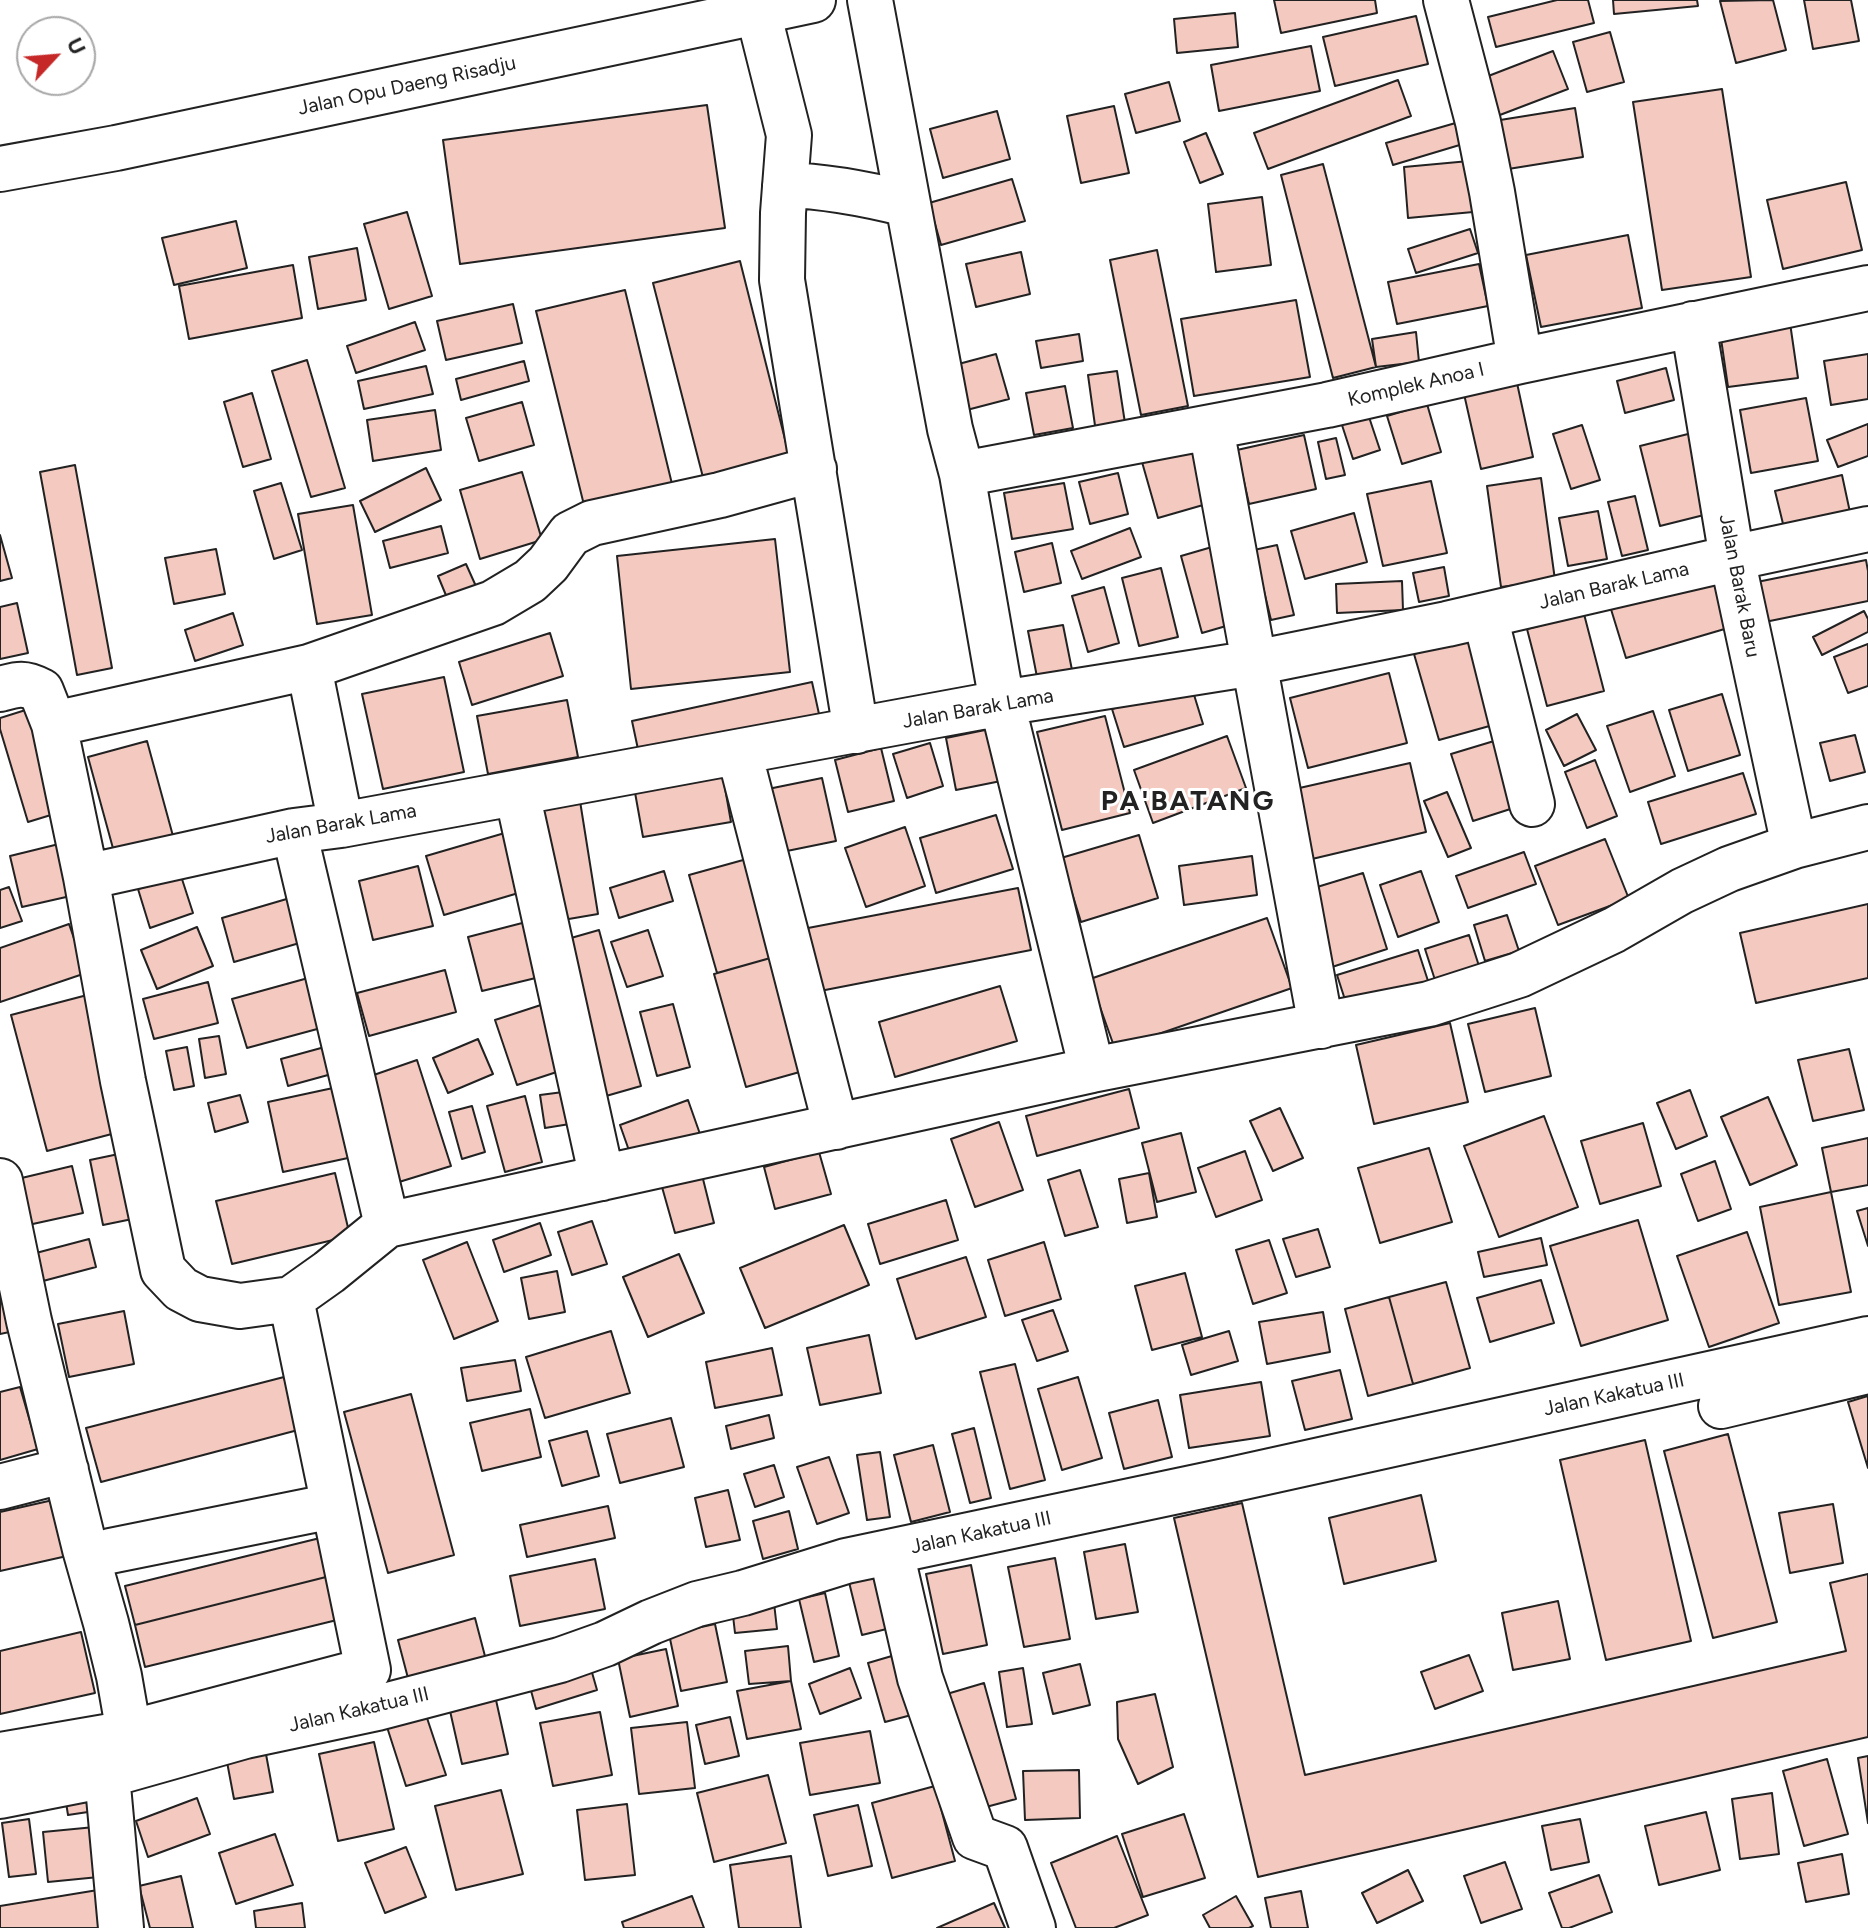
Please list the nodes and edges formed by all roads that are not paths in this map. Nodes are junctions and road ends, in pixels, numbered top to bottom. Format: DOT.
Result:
graph roads {
  1 [pos="870,0"];
  2 [pos="1446,0"];
  3 [pos="782,5"];
  4 [pos="0,169"];
  5 [pos="785,185"];
  6 [pos="907,204"];
  7 [pos="1868,288"];
  8 [pos="1693,324"];
  9 [pos="1520,361"];
  10 [pos="1211,428"];
  11 [pos="814,469"];
  12 [pos="962,474"];
  13 [pos="1868,529"];
  14 [pos="1732,558"];
  15 [pos="1485,616"];
  16 [pos="1254,663"];
  17 [pos="309,667"];
  18 [pos="0,689"];
  19 [pos="1002,703"];
  20 [pos="54,724"];
  21 [pos="856,731"];
  22 [pos="739,752"];
  23 [pos="517,793"];
  24 [pos="1532,804"];
  25 [pos="341,825"];
  26 [pos="1868,827"];
  27 [pos="294,831"];
  28 [pos="1794,846"];
  29 [pos="86,877"];
  30 [pos="1321,1026"];
  31 [pos="1092,1070"];
  32 [pos="836,1127"];
  33 [pos="602,1178"];
  34 [pos="0,1181"];
  35 [pos="387,1225"];
  36 [pos="291,1299"];
  37 [pos="1868,1339"];
  38 [pos="1868,1371"];
  39 [pos="1721,1406"];
  40 [pos="66,1470"];
  41 [pos="0,1487"];
  42 [pos="333,1506"];
  43 [pos="110,1551"];
  44 [pos="891,1552"];
  45 [pos="129,1733"];
  46 [pos="0,1755"];
  47 [pos="107,1775"];
  48 [pos="0,1796"];
  49 [pos="121,1928"];
  50 [pos="1033,1928"];
  1 -- 6 [label="street"];
  2 -- 9 [label="street"];
  3 -- 4 [label="street, Jalan Opu Daeng Risadju"];
  3 -- 5 [label="street"];
  5 -- 6 [label="street"];
  5 -- 11 [label="street"];
  6 -- 12 [label="street"];
  7 -- 8 [label="street, Komplek Anoa I"];
  8 -- 9 [label="street, Komplek Anoa I"];
  8 -- 14 [label="street, Jalan Barak Baru"];
  9 -- 10 [label="street, Komplek Anoa I"];
  10 -- 12 [label="street, Komplek Anoa I"];
  10 -- 16 [label="street"];
  11 -- 17 [label="street"];
  11 -- 21 [label="street"];
  12 -- 19 [label="street"];
  13 -- 14 [label="street, Jalan Barak Lama"];
  14 -- 15 [label="street, Jalan Barak Lama"];
  14 -- 28 [label="street, Jalan Barak Baru"];
  15 -- 16 [label="street, Jalan Barak Lama"];
  15 -- 24 [label="street"];
  16 -- 19 [label="street, Jalan Barak Lama"];
  16 -- 30 [label="street"];
  17 -- 20 [label="street"];
  17 -- 25 [label="street"];
  18 -- 20 [label="street"];
  19 -- 21 [label="street, Jalan Barak Lama"];
  19 -- 31 [label="street"];
  20 -- 29 [label="street"];
  21 -- 22 [label="street, Jalan Barak Lama"];
  22 -- 23 [label="street, Jalan Barak Lama"];
  22 -- 32 [label="street"];
  23 -- 25 [label="street, Jalan Barak Lama"];
  23 -- 33 [label="street"];
  25 -- 27 [label="street, Jalan Barak Lama"];
  26 -- 28 [label="street"];
  27 -- 29 [label="street, Jalan Barak Lama"];
  27 -- 35 [label="street"];
  28 -- 30 [label="street"];
  29 -- 36 [label="street"];
  30 -- 31 [label="street"];
  31 -- 32 [label="street"];
  32 -- 33 [label="street"];
  33 -- 35 [label="street"];
  34 -- 40 [label="street"];
  35 -- 36 [label="street"];
  36 -- 42 [label="street"];
  37 -- 44 [label="street, Jalan Kakatua III"];
  38 -- 39 [label="street"];
  40 -- 41 [label="street"];
  40 -- 45 [label="street"];
  42 -- 43 [label="street"];
  42 -- 45 [label="street, Jalan Kakatua III"];
  44 -- 47 [label="street, Jalan Kakatua III"];
  44 -- 50 [label="street"];
  45 -- 46 [label="street, Jalan Kakatua III"];
  47 -- 48 [label="street, Jalan Kakatua III"];
  47 -- 49 [label="street"];
}
